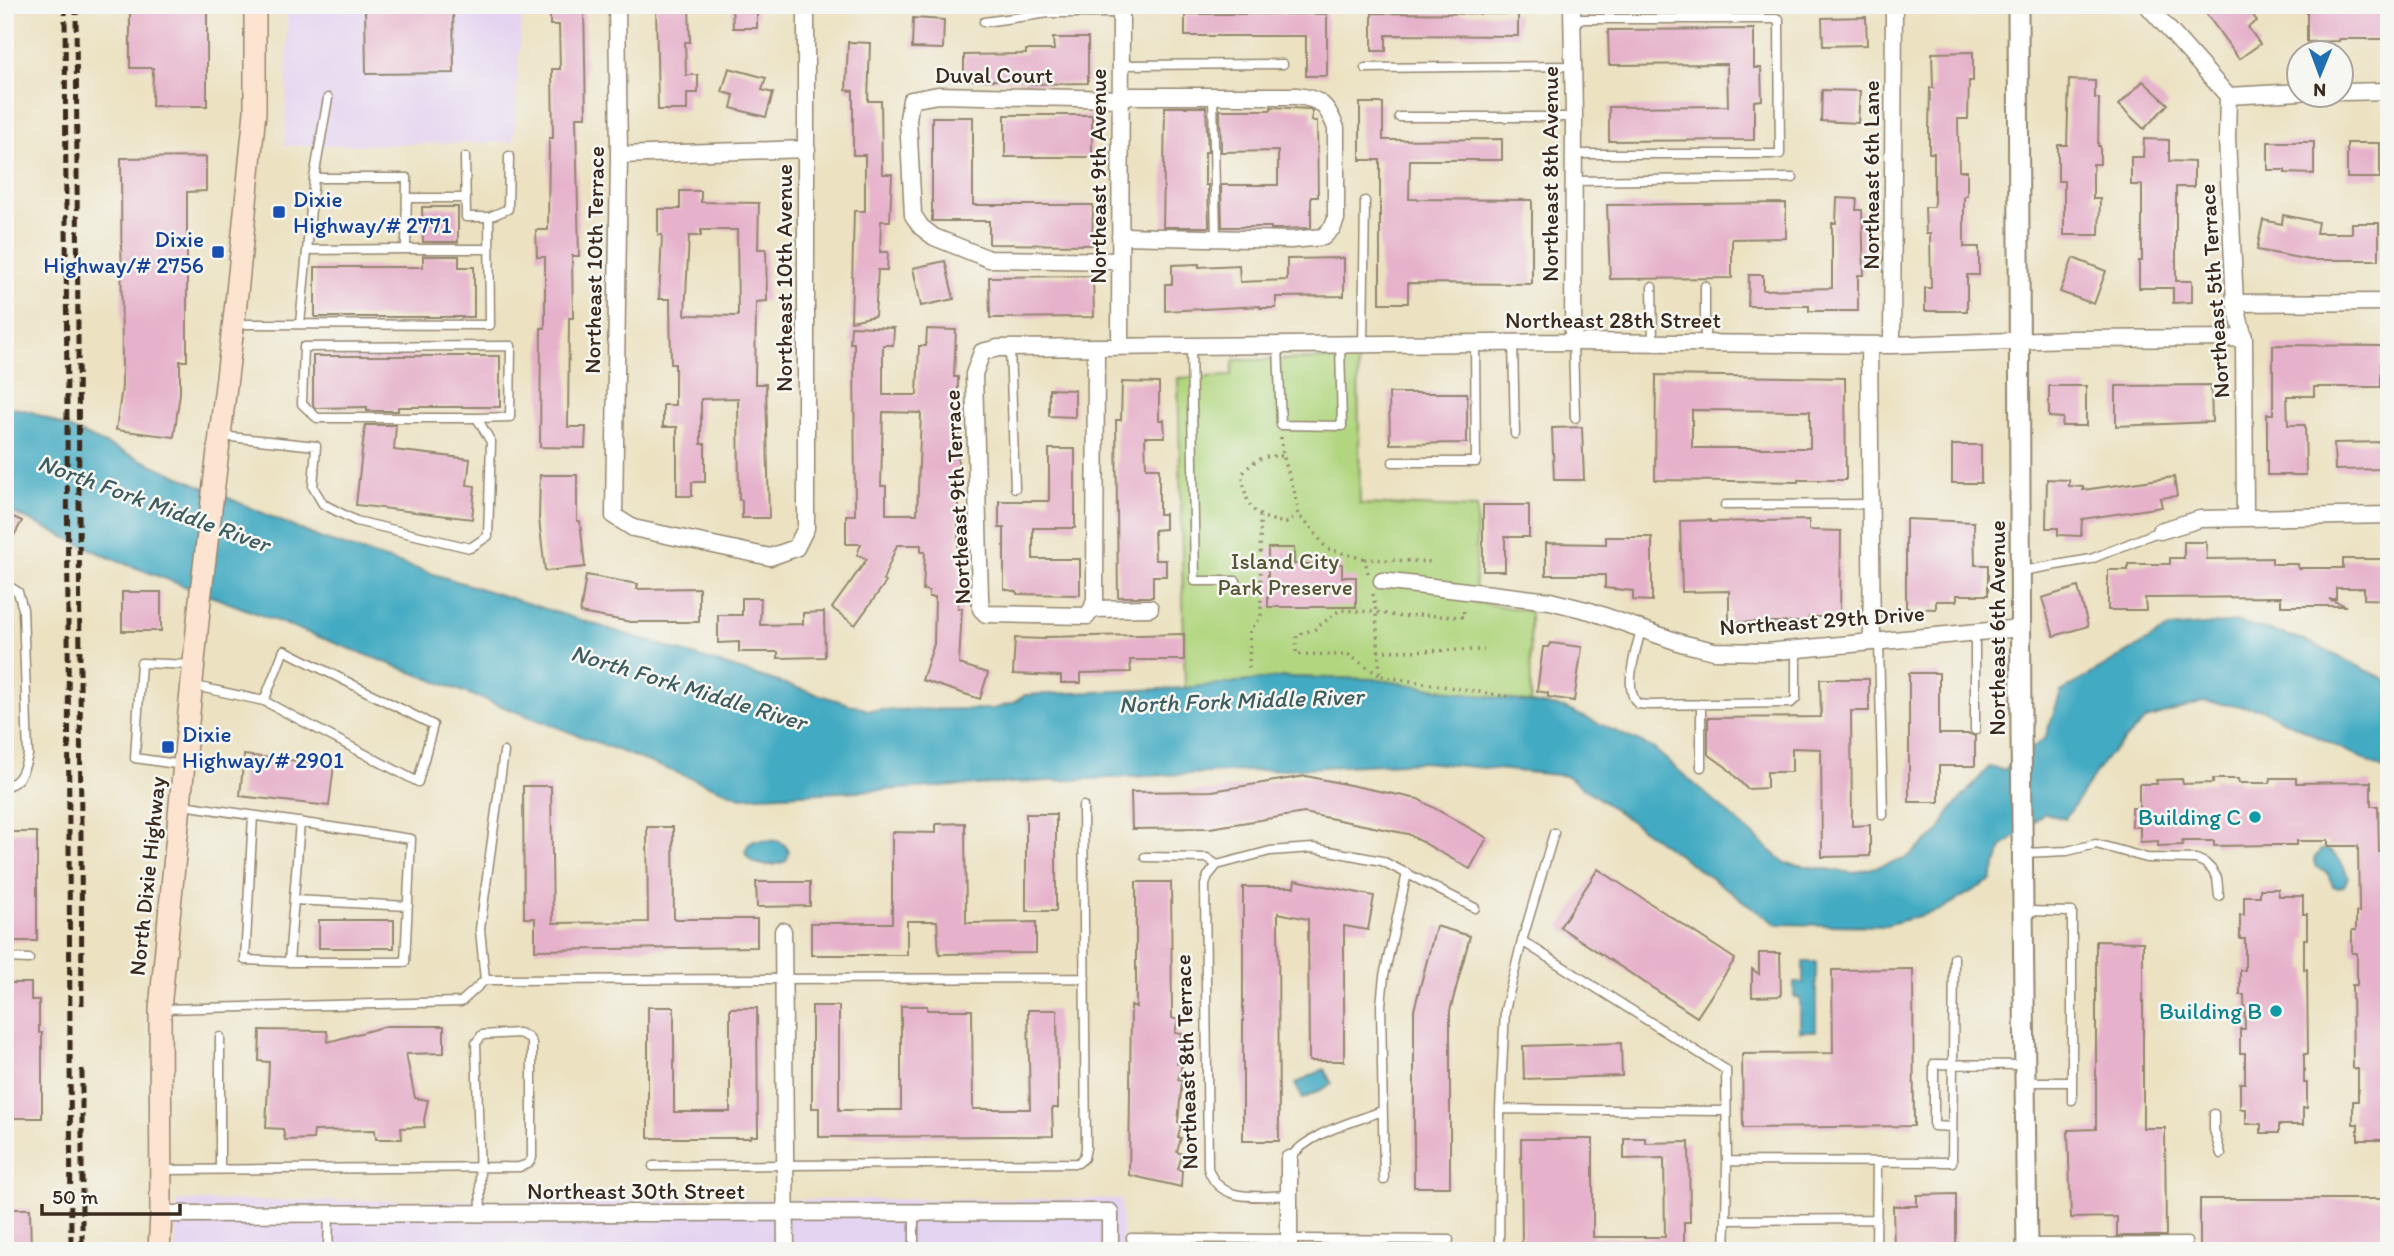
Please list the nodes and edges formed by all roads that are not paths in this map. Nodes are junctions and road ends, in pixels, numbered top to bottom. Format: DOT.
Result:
graph roads {
  1 [pos="254,5"];
  2 [pos="617,5"];
  3 [pos="806,5"];
  4 [pos="1894,5"];
  5 [pos="2018,5"];
  6 [pos="2147,5"];
  7 [pos="1121,9"];
  8 [pos="1572,12"];
  9 [pos="984,22"];
  10 [pos="1283,64"];
  11 [pos="1121,65"];
  12 [pos="1572,65"];
  13 [pos="1365,68"];
  14 [pos="2389,91"];
  15 [pos="2356,92"];
  16 [pos="2286,93"];
  17 [pos="1213,96"];
  18 [pos="2228,96"];
  19 [pos="328,98"];
  20 [pos="1121,98"];
  21 [pos="1399,117"];
  22 [pos="1574,117"];
  23 [pos="807,149"];
  24 [pos="618,155"];
  25 [pos="1574,155"];
  26 [pos="509,156"];
  27 [pos="465,157"];
  28 [pos="314,178"];
  29 [pos="1793,178"];
  30 [pos="1574,181"];
  31 [pos="407,198"];
  32 [pos="466,198"];
  33 [pos="1365,201"];
  34 [pos="489,217"];
  35 [pos="1120,236"];
  36 [pos="1216,238"];
  37 [pos="406,249"];
  38 [pos="489,249"];
  39 [pos="307,250"];
  40 [pos="1120,261"];
  41 [pos="1652,286"];
  42 [pos="1705,286"];
  43 [pos="2389,302"];
  44 [pos="2235,303"];
  45 [pos="234,324"];
  46 [pos="300,324"];
  47 [pos="2244,338"];
  48 [pos="2019,341"];
  49 [pos="1513,342"];
  50 [pos="1573,342"];
  51 [pos="1475,343"];
  52 [pos="1653,343"];
  53 [pos="1704,343"];
  54 [pos="1340,344"];
  55 [pos="1363,344"];
  56 [pos="1278,345"];
  57 [pos="1869,345"];
  58 [pos="1892,345"];
  59 [pos="1120,346"];
  60 [pos="1191,346"];
  61 [pos="1097,347"];
  62 [pos="1010,348"];
  63 [pos="982,352"];
  64 [pos="478,418"];
  65 [pos="1575,418"];
  66 [pos="1514,434"];
  67 [pos="221,436"];
  68 [pos="1393,462"];
  69 [pos="1015,488"];
  70 [pos="1871,504"];
  71 [pos="1725,505"];
  72 [pos="2389,515"];
  73 [pos="614,516"];
  74 [pos="2245,517"];
  75 [pos="2160,531"];
  76 [pos="2022,571"];
  77 [pos="1236,581"];
  78 [pos="1382,581"];
  79 [pos="5,584"];
  80 [pos="1150,608"];
  81 [pos="1093,609"];
  82 [pos="2021,628"];
  83 [pos="1641,629"];
  84 [pos="1975,633"];
  85 [pos="1875,642"];
  86 [pos="1796,649"];
  87 [pos="193,675"];
  88 [pos="264,701"];
  89 [pos="1701,704"];
  90 [pos="1975,730"];
  91 [pos="504,752"];
  92 [pos="184,765"];
  93 [pos="1701,767"];
  94 [pos="5,786"];
  95 [pos="180,805"];
  96 [pos="1083,806"];
  97 [pos="1883,815"];
  98 [pos="253,816"];
  99 [pos="300,822"];
  100 [pos="1554,833"];
  101 [pos="2023,851"];
  102 [pos="1145,857"];
  103 [pos="1217,865"];
  104 [pos="1408,873"];
  105 [pos="2219,896"];
  106 [pos="294,900"];
  107 [pos="408,906"];
  108 [pos="1475,908"];
  109 [pos="2024,911"];
  110 [pos="783,931"];
  111 [pos="1522,942"];
  112 [pos="5,958"];
  113 [pos="1954,958"];
  114 [pos="29,959"];
  115 [pos="289,962"];
  116 [pos="1085,978"];
  117 [pos="485,980"];
  118 [pos="783,980"];
  119 [pos="160,1009"];
  120 [pos="220,1037"];
  121 [pos="1953,1064"];
  122 [pos="2024,1073"];
  123 [pos="2072,1082"];
  124 [pos="2072,1100"];
  125 [pos="1500,1109"];
  126 [pos="1382,1111"];
  127 [pos="1726,1111"];
  128 [pos="2214,1114"];
  129 [pos="1952,1126"];
  130 [pos="2221,1154"];
  131 [pos="1289,1159"];
  132 [pos="1727,1161"];
  133 [pos="1877,1162"];
  134 [pos="785,1165"];
  135 [pos="653,1166"];
  136 [pos="478,1168"];
  137 [pos="220,1169"];
  138 [pos="161,1170"];
  139 [pos="1384,1180"];
  140 [pos="1289,1195"];
  141 [pos="328,1213"];
  142 [pos="481,1213"];
  143 [pos="914,1213"];
  144 [pos="161,1214"];
  145 [pos="785,1214"];
  146 [pos="1877,1219"];
  147 [pos="1726,1220"];
  148 [pos="1131,1238"];
  149 [pos="1449,1240"];
  150 [pos="1289,1245"];
  151 [pos="2027,1247"];
  152 [pos="159,1251"];
  153 [pos="328,1251"];
  154 [pos="786,1251"];
  155 [pos="914,1251"];
  156 [pos="1110,1251"];
  157 [pos="1499,1251"];
  158 [pos="1725,1251"];
  159 [pos="1876,1251"];
  160 [pos="2187,1251"];
  1 -- 45 [label="main road, North Dixie Highway"];
  2 -- 24 [label="street, Northeast 10th Terrace"];
  3 -- 23 [label="street, Northeast 10th Avenue"];
  4 -- 58 [label="street, Northeast 6th Lane"];
  5 -- 48 [label="street, Northeast 6th Avenue"];
  6 -- 18 [label="street"];
  7 -- 9 [label="lane"];
  7 -- 11 [label="street, Northeast 9th Avenue"];
  8 -- 12 [label="street, Northeast 8th Avenue"];
  8 -- 25 [label="lane"];
  10 -- 11 [label="lane"];
  11 -- 20 [label="street, Northeast 9th Avenue"];
  12 -- 13 [label="lane"];
  12 -- 22 [label="street, Northeast 8th Avenue"];
  14 -- 15 [label="street"];
  16 -- 18 [label="street"];
  17 -- 20 [label="street"];
  17 -- 36 [label="lane"];
  17 -- 36 [label="street"];
  18 -- 44 [label="street, Northeast 5th Terrace"];
  19 -- 28 [label="lane"];
  20 -- 35 [label="street, Northeast 9th Avenue"];
  20 -- 40 [label="street, Duval Court"];
  21 -- 22 [label="lane"];
  22 -- 25 [label="street, Northeast 8th Avenue"];
  23 -- 24 [label="street"];
  23 -- 73 [label="street, Northeast 10th Avenue"];
  24 -- 73 [label="street, Northeast 10th Terrace"];
  25 -- 30 [label="street, Northeast 8th Avenue"];
  26 -- 34 [label="lane"];
  27 -- 32 [label="lane"];
  28 -- 31 [label="lane"];
  28 -- 39 [label="lane"];
  29 -- 30 [label="lane"];
  30 -- 50 [label="street, Northeast 8th Avenue"];
  31 -- 32 [label="lane"];
  31 -- 37 [label="lane"];
  32 -- 34 [label="lane"];
  33 -- 55 [label="lane"];
  34 -- 38 [label="lane"];
  35 -- 36 [label="street"];
  35 -- 40 [label="street, Northeast 9th Avenue"];
  37 -- 38 [label="lane"];
  37 -- 39 [label="lane"];
  38 -- 46 [label="lane"];
  39 -- 46 [label="lane"];
  40 -- 59 [label="street, Northeast 9th Avenue"];
  41 -- 52 [label="lane"];
  42 -- 53 [label="lane"];
  43 -- 44 [label="street"];
  44 -- 47 [label="street, Northeast 5th Terrace"];
  45 -- 46 [label="lane"];
  45 -- 67 [label="main road, North Dixie Highway"];
  47 -- 48 [label="street, Northeast 28th Street"];
  47 -- 74 [label="street, Northeast 5th Terrace"];
  48 -- 58 [label="street, Northeast 28th Street"];
  48 -- 76 [label="street, Northeast 6th Avenue"];
  49 -- 50 [label="street, Northeast 28th Street"];
  49 -- 51 [label="street, Northeast 28th Street"];
  49 -- 66 [label="lane"];
  50 -- 52 [label="street, Northeast 28th Street"];
  50 -- 65 [label="lane"];
  51 -- 55 [label="street, Northeast 28th Street"];
  51 -- 68 [label="lane"];
  52 -- 53 [label="street, Northeast 28th Street"];
  53 -- 57 [label="street, Northeast 28th Street"];
  54 -- 55 [label="street, Northeast 28th Street"];
  54 -- 56 [label="street, Northeast 28th Street"];
  54 -- 56 [label="lane"];
  56 -- 60 [label="street, Northeast 28th Street"];
  57 -- 58 [label="street, Northeast 28th Street"];
  57 -- 70 [label="street"];
  59 -- 60 [label="street, Northeast 28th Street"];
  59 -- 61 [label="street, Northeast 28th Street"];
  60 -- 77 [label="lane"];
  61 -- 62 [label="street, Northeast 28th Street"];
  61 -- 81 [label="street"];
  62 -- 63 [label="street, Northeast 28th Street"];
  62 -- 69 [label="lane"];
  63 -- 81 [label="street, Northeast 9th Terrace"];
  64 -- 64 [label="lane"];
  64 -- 67 [label="lane"];
  67 -- 87 [label="main road, North Dixie Highway"];
  70 -- 71 [label="lane"];
  70 -- 85 [label="street"];
  72 -- 74 [label="street"];
  74 -- 75 [label="street"];
  75 -- 76 [label="lane"];
  76 -- 82 [label="street, Northeast 6th Avenue"];
  78 -- 83 [label="street, Northeast 29th Drive"];
  79 -- 94 [label="lane"];
  80 -- 81 [label="street, Northeast 9th Terrace"];
  82 -- 84 [label="street, Northeast 29th Drive"];
  82 -- 101 [label="street, Northeast 6th Avenue"];
  83 -- 86 [label="street, Northeast 29th Drive"];
  83 -- 89 [label="lane"];
  84 -- 85 [label="street, Northeast 29th Drive"];
  84 -- 90 [label="lane"];
  85 -- 86 [label="street, Northeast 29th Drive"];
  85 -- 97 [label="lane"];
  86 -- 89 [label="lane"];
  87 -- 88 [label="lane"];
  87 -- 92 [label="main road, North Dixie Highway"];
  87 -- 92 [label="lane"];
  88 -- 88 [label="lane"];
  89 -- 93 [label="lane"];
  91 -- 117 [label="lane"];
  92 -- 95 [label="main road, North Dixie Highway"];
  95 -- 98 [label="lane"];
  95 -- 119 [label="main road, North Dixie Highway"];
  96 -- 116 [label="lane"];
  98 -- 99 [label="lane"];
  98 -- 115 [label="lane"];
  99 -- 106 [label="lane"];
  99 -- 107 [label="lane"];
  100 -- 111 [label="lane"];
  101 -- 105 [label="lane"];
  101 -- 109 [label="street, Northeast 6th Avenue"];
  102 -- 103 [label="lane"];
  103 -- 104 [label="lane"];
  103 -- 140 [label="lane, Northeast 8th Terrace"];
  104 -- 108 [label="lane"];
  104 -- 126 [label="lane"];
  106 -- 107 [label="lane"];
  106 -- 115 [label="lane"];
  107 -- 115 [label="lane"];
  109 -- 122 [label="street, Northeast 6th Avenue"];
  109 -- 123 [label="lane"];
  110 -- 118 [label="street"];
  111 -- 125 [label="lane"];
  111 -- 127 [label="lane"];
  112 -- 114 [label="lane"];
  113 -- 121 [label="lane"];
  116 -- 118 [label="lane"];
  116 -- 134 [label="lane"];
  117 -- 118 [label="lane"];
  117 -- 119 [label="lane"];
  118 -- 134 [label="street"];
  119 -- 138 [label="main road, North Dixie Highway"];
  120 -- 137 [label="lane"];
  121 -- 122 [label="lane"];
  121 -- 129 [label="lane"];
  121 -- 129 [label="lane"];
  122 -- 123 [label="lane"];
  122 -- 151 [label="street, Northeast 6th Avenue"];
  123 -- 124 [label="lane"];
  125 -- 127 [label="lane"];
  125 -- 157 [label="lane"];
  126 -- 131 [label="lane"];
  126 -- 139 [label="lane"];
  127 -- 132 [label="lane"];
  128 -- 130 [label="lane"];
  129 -- 133 [label="lane"];
  131 -- 140 [label="street"];
  132 -- 133 [label="lane"];
  132 -- 147 [label="lane"];
  133 -- 146 [label="lane"];
  134 -- 135 [label="lane"];
  134 -- 145 [label="street"];
  136 -- 136 [label="lane"];
  136 -- 137 [label="lane"];
  136 -- 142 [label="lane"];
  137 -- 138 [label="lane"];
  138 -- 144 [label="main road, North Dixie Highway"];
  140 -- 150 [label="street"];
  141 -- 142 [label="street, Northeast 30th Street"];
  141 -- 144 [label="street, Northeast 30th Street"];
  141 -- 153 [label="lane"];
  142 -- 145 [label="street, Northeast 30th Street"];
  143 -- 145 [label="street, Northeast 30th Street"];
  143 -- 155 [label="lane"];
  143 -- 156 [label="street, Northeast 30th Street"];
  144 -- 152 [label="main road, North Dixie Highway"];
  145 -- 154 [label="street"];
  146 -- 147 [label="lane"];
  146 -- 159 [label="lane"];
  147 -- 158 [label="lane"];
  148 -- 150 [label="lane"];
  149 -- 150 [label="lane"];
  151 -- 160 [label="lane"];
}
